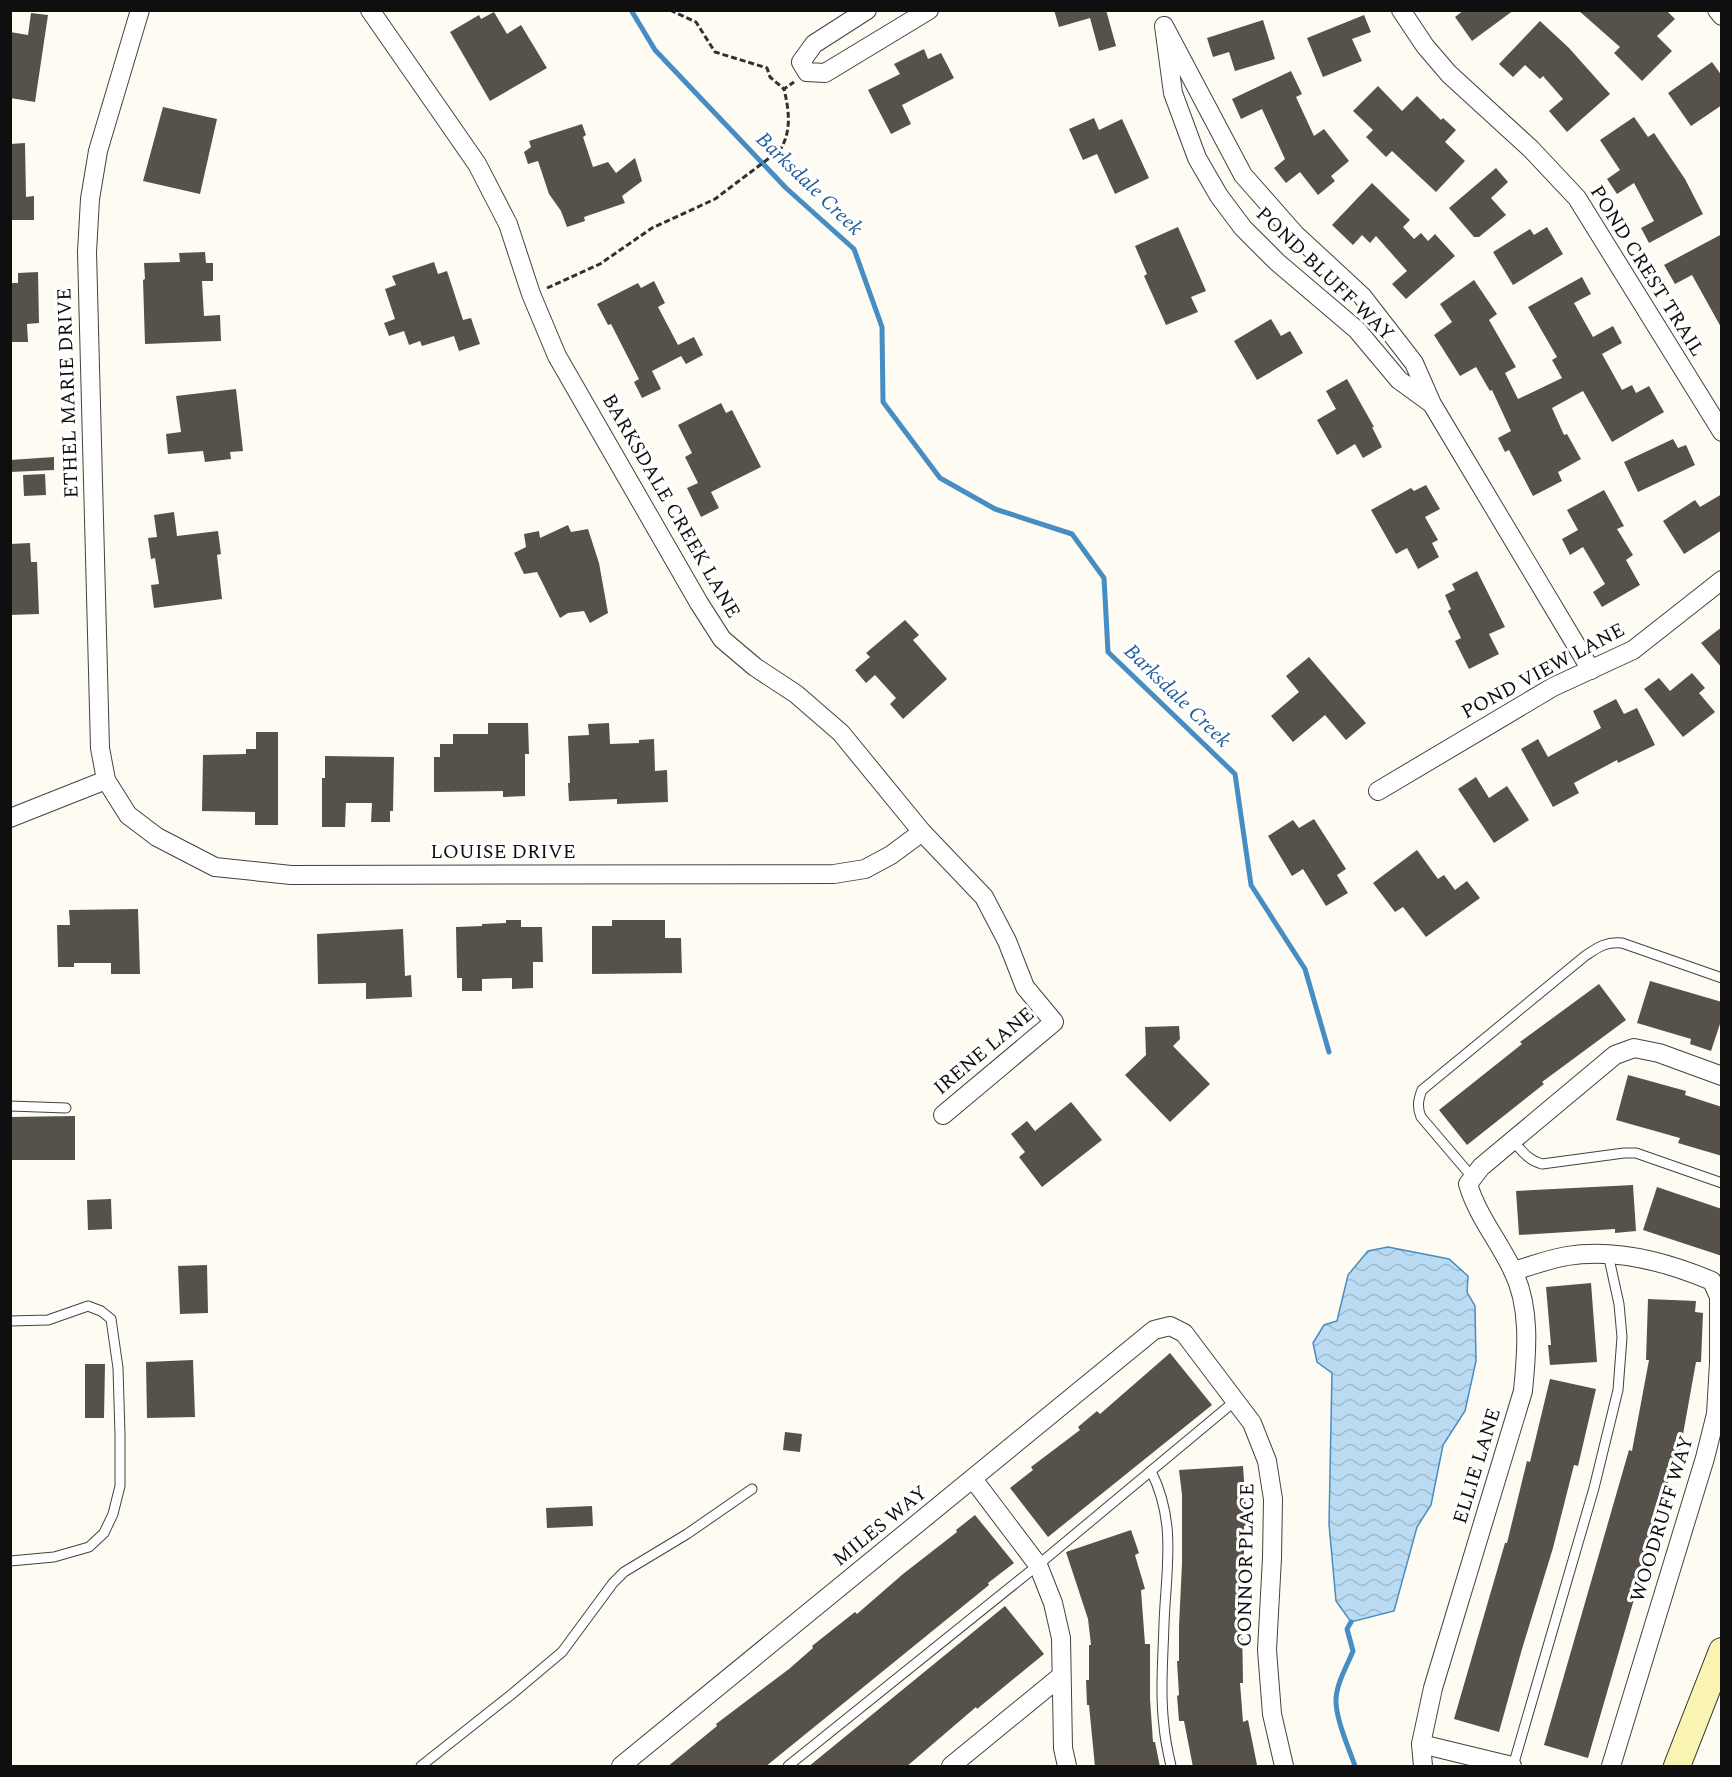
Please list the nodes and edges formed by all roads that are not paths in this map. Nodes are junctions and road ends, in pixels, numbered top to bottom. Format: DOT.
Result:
graph roads {
  1 [pos="140,10"];
  2 [pos="370,10"];
  3 [pos="867,10"];
  4 [pos="929,10"];
  5 [pos="1401,10"];
  6 [pos="1716,10"];
  7 [pos="1722,16"];
  8 [pos="1162,18"];
  9 [pos="1432,404"];
  10 [pos="1722,432"];
  11 [pos="1722,580"];
  12 [pos="1591,670"];
  13 [pos="106,780"];
  14 [pos="1378,790"];
  15 [pos="10,818"];
  16 [pos="922,832"];
  17 [pos="1722,978"];
  18 [pos="1054,1022"];
  19 [pos="1722,1076"];
  20 [pos="10,1106"];
  21 [pos="66,1108"];
  22 [pos="943,1115"];
  23 [pos="1513,1141"];
  24 [pos="1470,1181"];
  25 [pos="1722,1183"];
  26 [pos="1608,1254"];
  27 [pos="1513,1271"];
  28 [pos="10,1322"];
  29 [pos="1170,1326"];
  30 [pos="1235,1401"];
  31 [pos="1151,1471"];
  32 [pos="973,1479"];
  33 [pos="752,1489"];
  34 [pos="10,1561"];
  35 [pos="1038,1565"];
  36 [pos="1718,1666"];
  37 [pos="1060,1676"];
  38 [pos="1421,1744"];
  39 [pos="421,1767"];
  40 [pos="621,1767"];
  41 [pos="788,1767"];
  42 [pos="951,1767"];
  43 [pos="1067,1767"];
  44 [pos="1171,1767"];
  45 [pos="1284,1767"];
  46 [pos="1423,1767"];
  47 [pos="1512,1767"];
  48 [pos="1611,1767"];
  49 [pos="1677,1767"];
  1 -- 13 [label="street, ETHEL MARIE DRIVE"];
  2 -- 16 [label="street, BARKSDALE CREEK LANE"];
  3 -- 4 [label="street"];
  5 -- 10 [label="street, POND CREST TRAIL"];
  6 -- 7 [label="street"];
  8 -- 9 [label="street, POND BLUFF WAY"];
  8 -- 9 [label="street, POND BLUFF WAY"];
  9 -- 12 [label="street, POND BLUFF WAY"];
  11 -- 12 [label="street, POND VIEW LANE"];
  12 -- 14 [label="street, POND VIEW LANE"];
  13 -- 15 [label="street"];
  13 -- 16 [label="street, LOUISE DRIVE"];
  16 -- 18 [label="street, BARKSDALE CREEK LANE"];
  17 -- 24 [label="lane"];
  18 -- 22 [label="street, IRENE LANE"];
  19 -- 23 [label="street"];
  20 -- 21 [label="lane"];
  23 -- 24 [label="street"];
  23 -- 25 [label="lane"];
  24 -- 27 [label="street, ELLIE LANE"];
  26 -- 27 [label="street"];
  26 -- 47 [label="lane"];
  26 -- 48 [label="street, WOODRUFF WAY"];
  27 -- 38 [label="street, ELLIE LANE"];
  28 -- 34 [label="lane"];
  29 -- 30 [label="street, CONNOR PLACE"];
  29 -- 32 [label="street, MILES WAY"];
  30 -- 31 [label="lane"];
  30 -- 45 [label="street, CONNOR PLACE"];
  31 -- 35 [label="lane"];
  31 -- 44 [label="lane"];
  32 -- 35 [label="street"];
  32 -- 40 [label="street, MILES WAY"];
  33 -- 39 [label="lane"];
  35 -- 37 [label="street"];
  35 -- 41 [label="lane"];
  36 -- 49 [label="main road"];
  37 -- 42 [label="street"];
  37 -- 43 [label="street"];
  38 -- 46 [label="street, ELLIE LANE"];
  38 -- 47 [label="street"];
}
